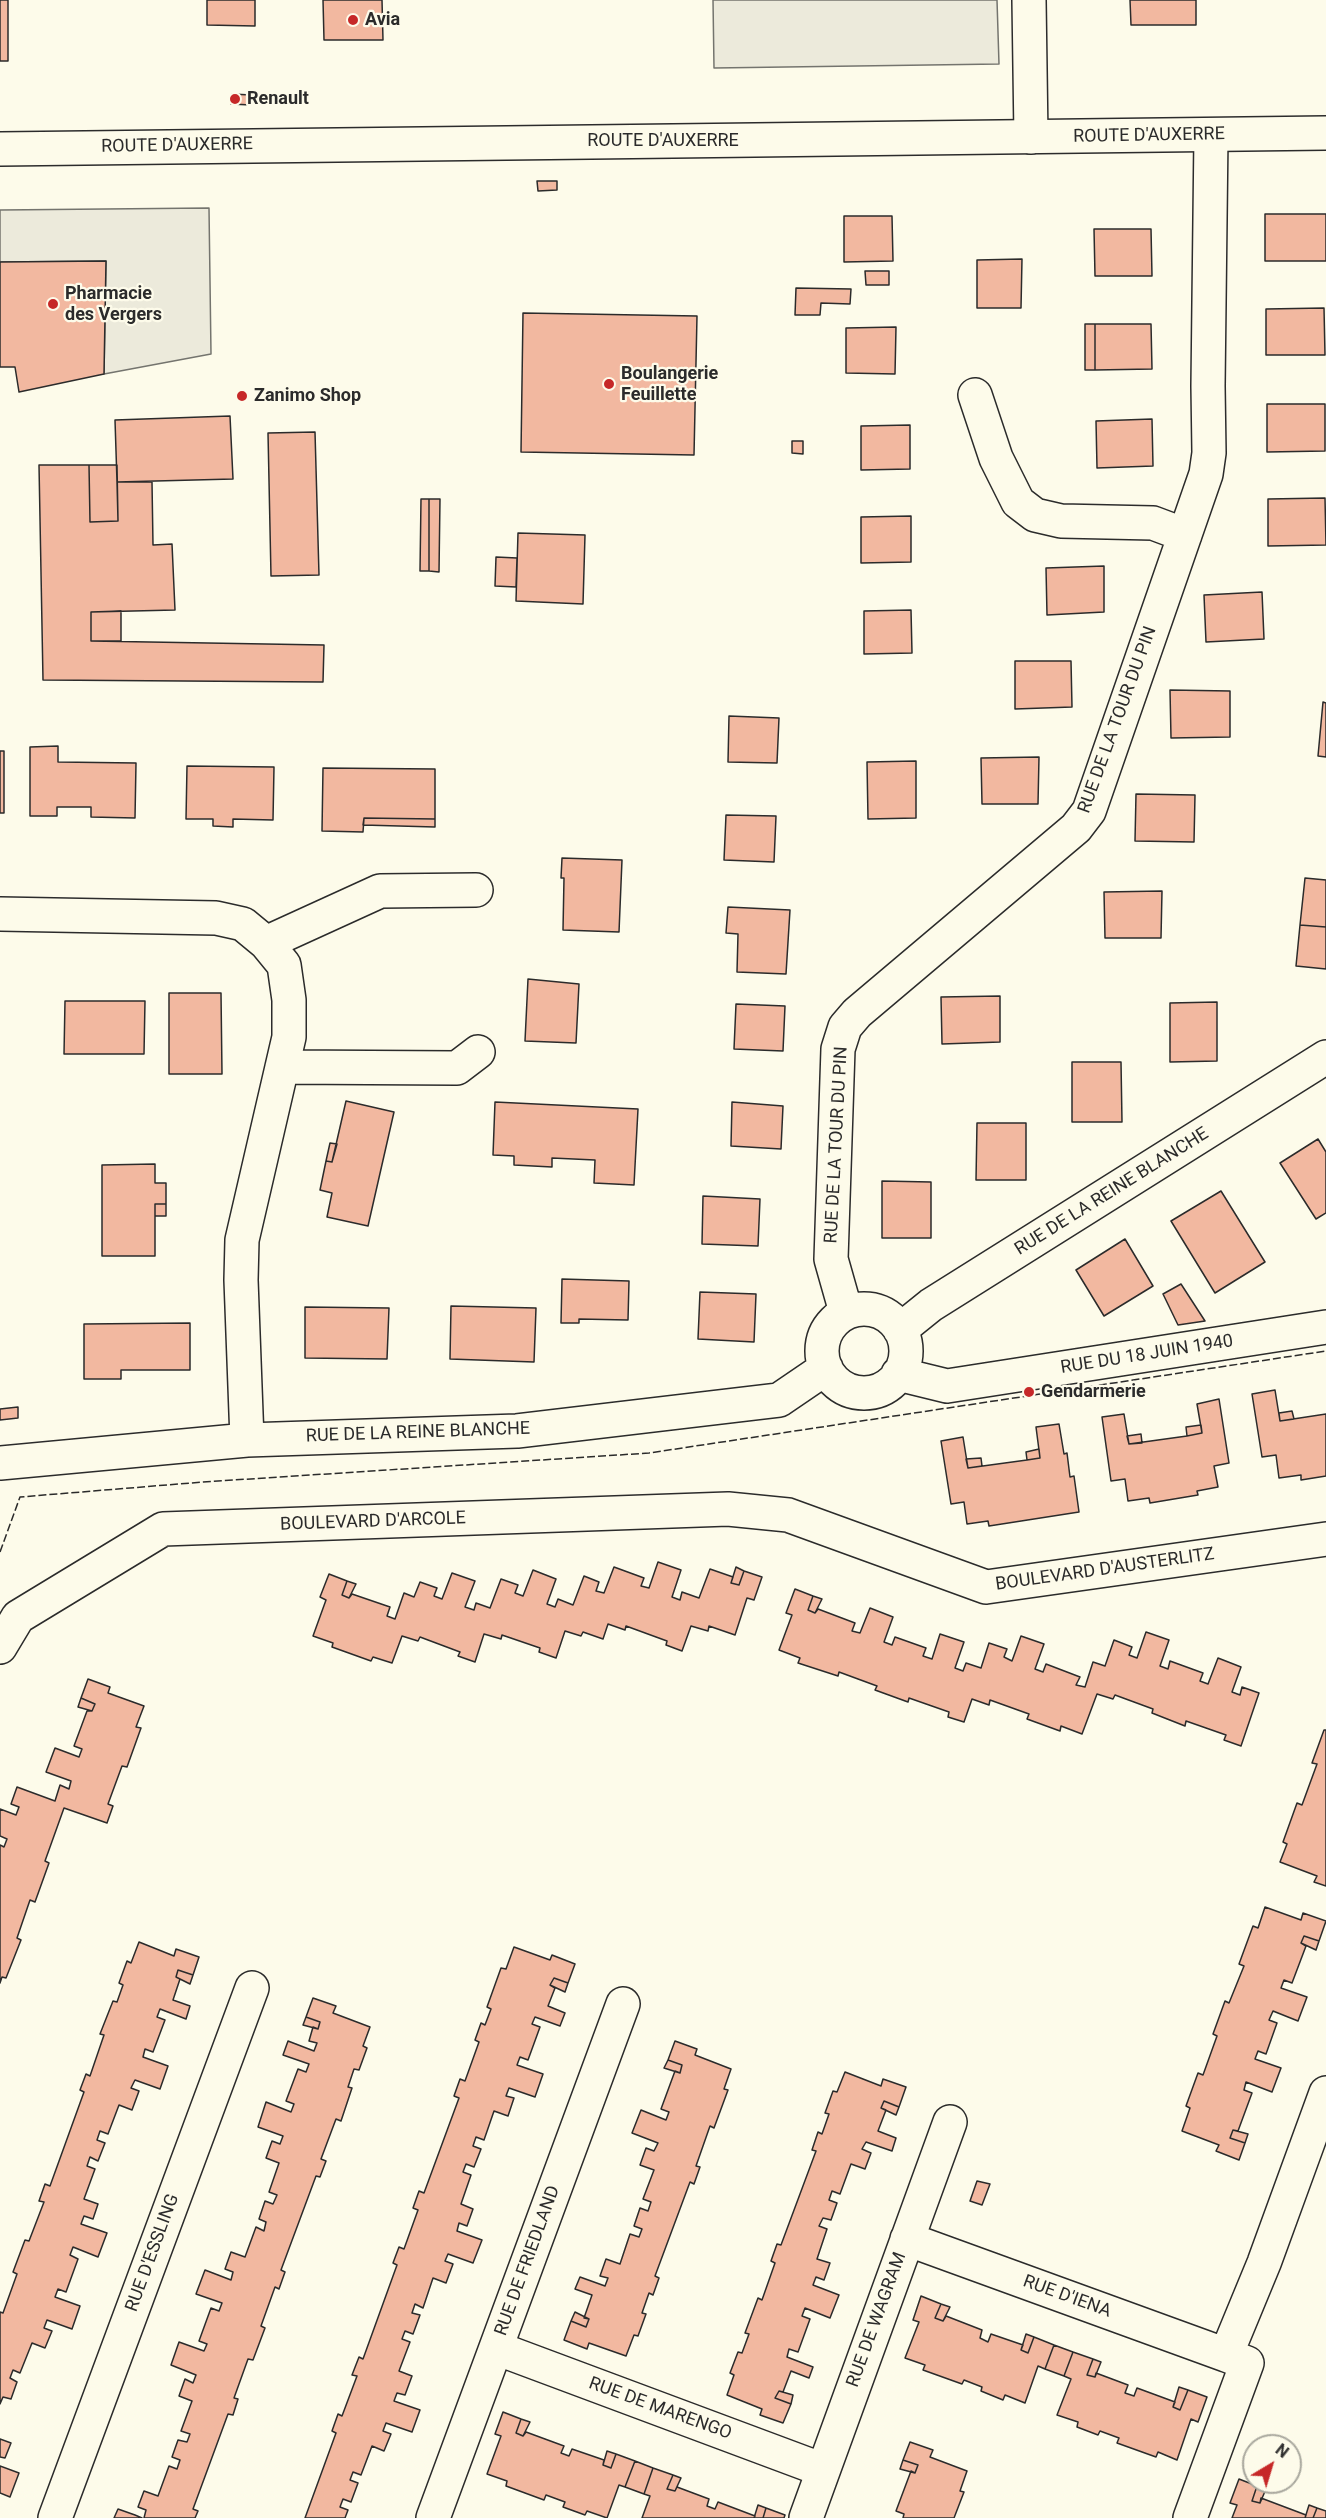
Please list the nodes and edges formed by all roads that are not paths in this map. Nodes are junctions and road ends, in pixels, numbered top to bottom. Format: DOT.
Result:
graph roads {
  1 [pos="1029,0"];
  2 [pos="1326,133"];
  3 [pos="1211,135"];
  4 [pos="1031,137"];
  5 [pos="0,149"];
  6 [pos="975,395"];
  7 [pos="1185,535"];
  8 [pos="476,890"];
  9 [pos="0,914"];
  10 [pos="266,943"];
  11 [pos="478,1052"];
  12 [pos="1326,1057"];
  13 [pos="282,1067"];
  14 [pos="846,1312"];
  15 [pos="1326,1327"];
  16 [pos="900,1330"];
  17 [pos="826,1368"];
  18 [pos="898,1374"];
  19 [pos="247,1440"];
  20 [pos="0,1463"];
  21 [pos="788,1515"];
  22 [pos="1326,1539"];
  23 [pos="0,1647"];
  24 [pos="252,1988"];
  25 [pos="623,2004"];
  26 [pos="1326,2094"];
  27 [pos="950,2122"];
  28 [pos="907,2239"];
  29 [pos="496,2348"];
  30 [pos="1226,2355"];
  31 [pos="823,2470"];
  32 [pos="55,2518"];
  33 [pos="433,2518"];
  34 [pos="806,2518"];
  35 [pos="1190,2518"];
  1 -- 4 [label="street"];
  2 -- 3 [label="street, ROUTE D'AUXERRE"];
  3 -- 4 [label="street, ROUTE D'AUXERRE"];
  3 -- 7 [label="street, RUE DE LA TOUR DU PIN"];
  4 -- 5 [label="street, ROUTE D'AUXERRE"];
  6 -- 7 [label="street"];
  7 -- 14 [label="street, RUE DE LA TOUR DU PIN"];
  8 -- 10 [label="street"];
  9 -- 10 [label="street"];
  10 -- 13 [label="street"];
  11 -- 13 [label="street"];
  12 -- 16 [label="street, RUE DE LA REINE BLANCHE"];
  13 -- 19 [label="street"];
  14 -- 16 [label="street"];
  14 -- 17 [label="street"];
  15 -- 18 [label="street, RUE DU 18 JUIN 1940"];
  16 -- 18 [label="street"];
  17 -- 18 [label="street"];
  17 -- 19 [label="street, RUE DE LA REINE BLANCHE"];
  19 -- 20 [label="street, RUE DE LA REINE BLANCHE"];
  21 -- 22 [label="street, BOULEVARD D'AUSTERLITZ"];
  21 -- 23 [label="street, BOULEVARD D'ARCOLE"];
  24 -- 32 [label="street, RUE D'ESSLING"];
  25 -- 29 [label="street, RUE DE FRIEDLAND"];
  26 -- 30 [label="street"];
  27 -- 28 [label="street, RUE DE WAGRAM"];
  28 -- 30 [label="street, RUE D'IENA"];
  28 -- 31 [label="street, RUE DE WAGRAM"];
  29 -- 31 [label="street, RUE DE MARENGO"];
  29 -- 33 [label="street, RUE DE FRIEDLAND"];
  30 -- 35 [label="street"];
  31 -- 34 [label="street, RUE DE WAGRAM"];
}
